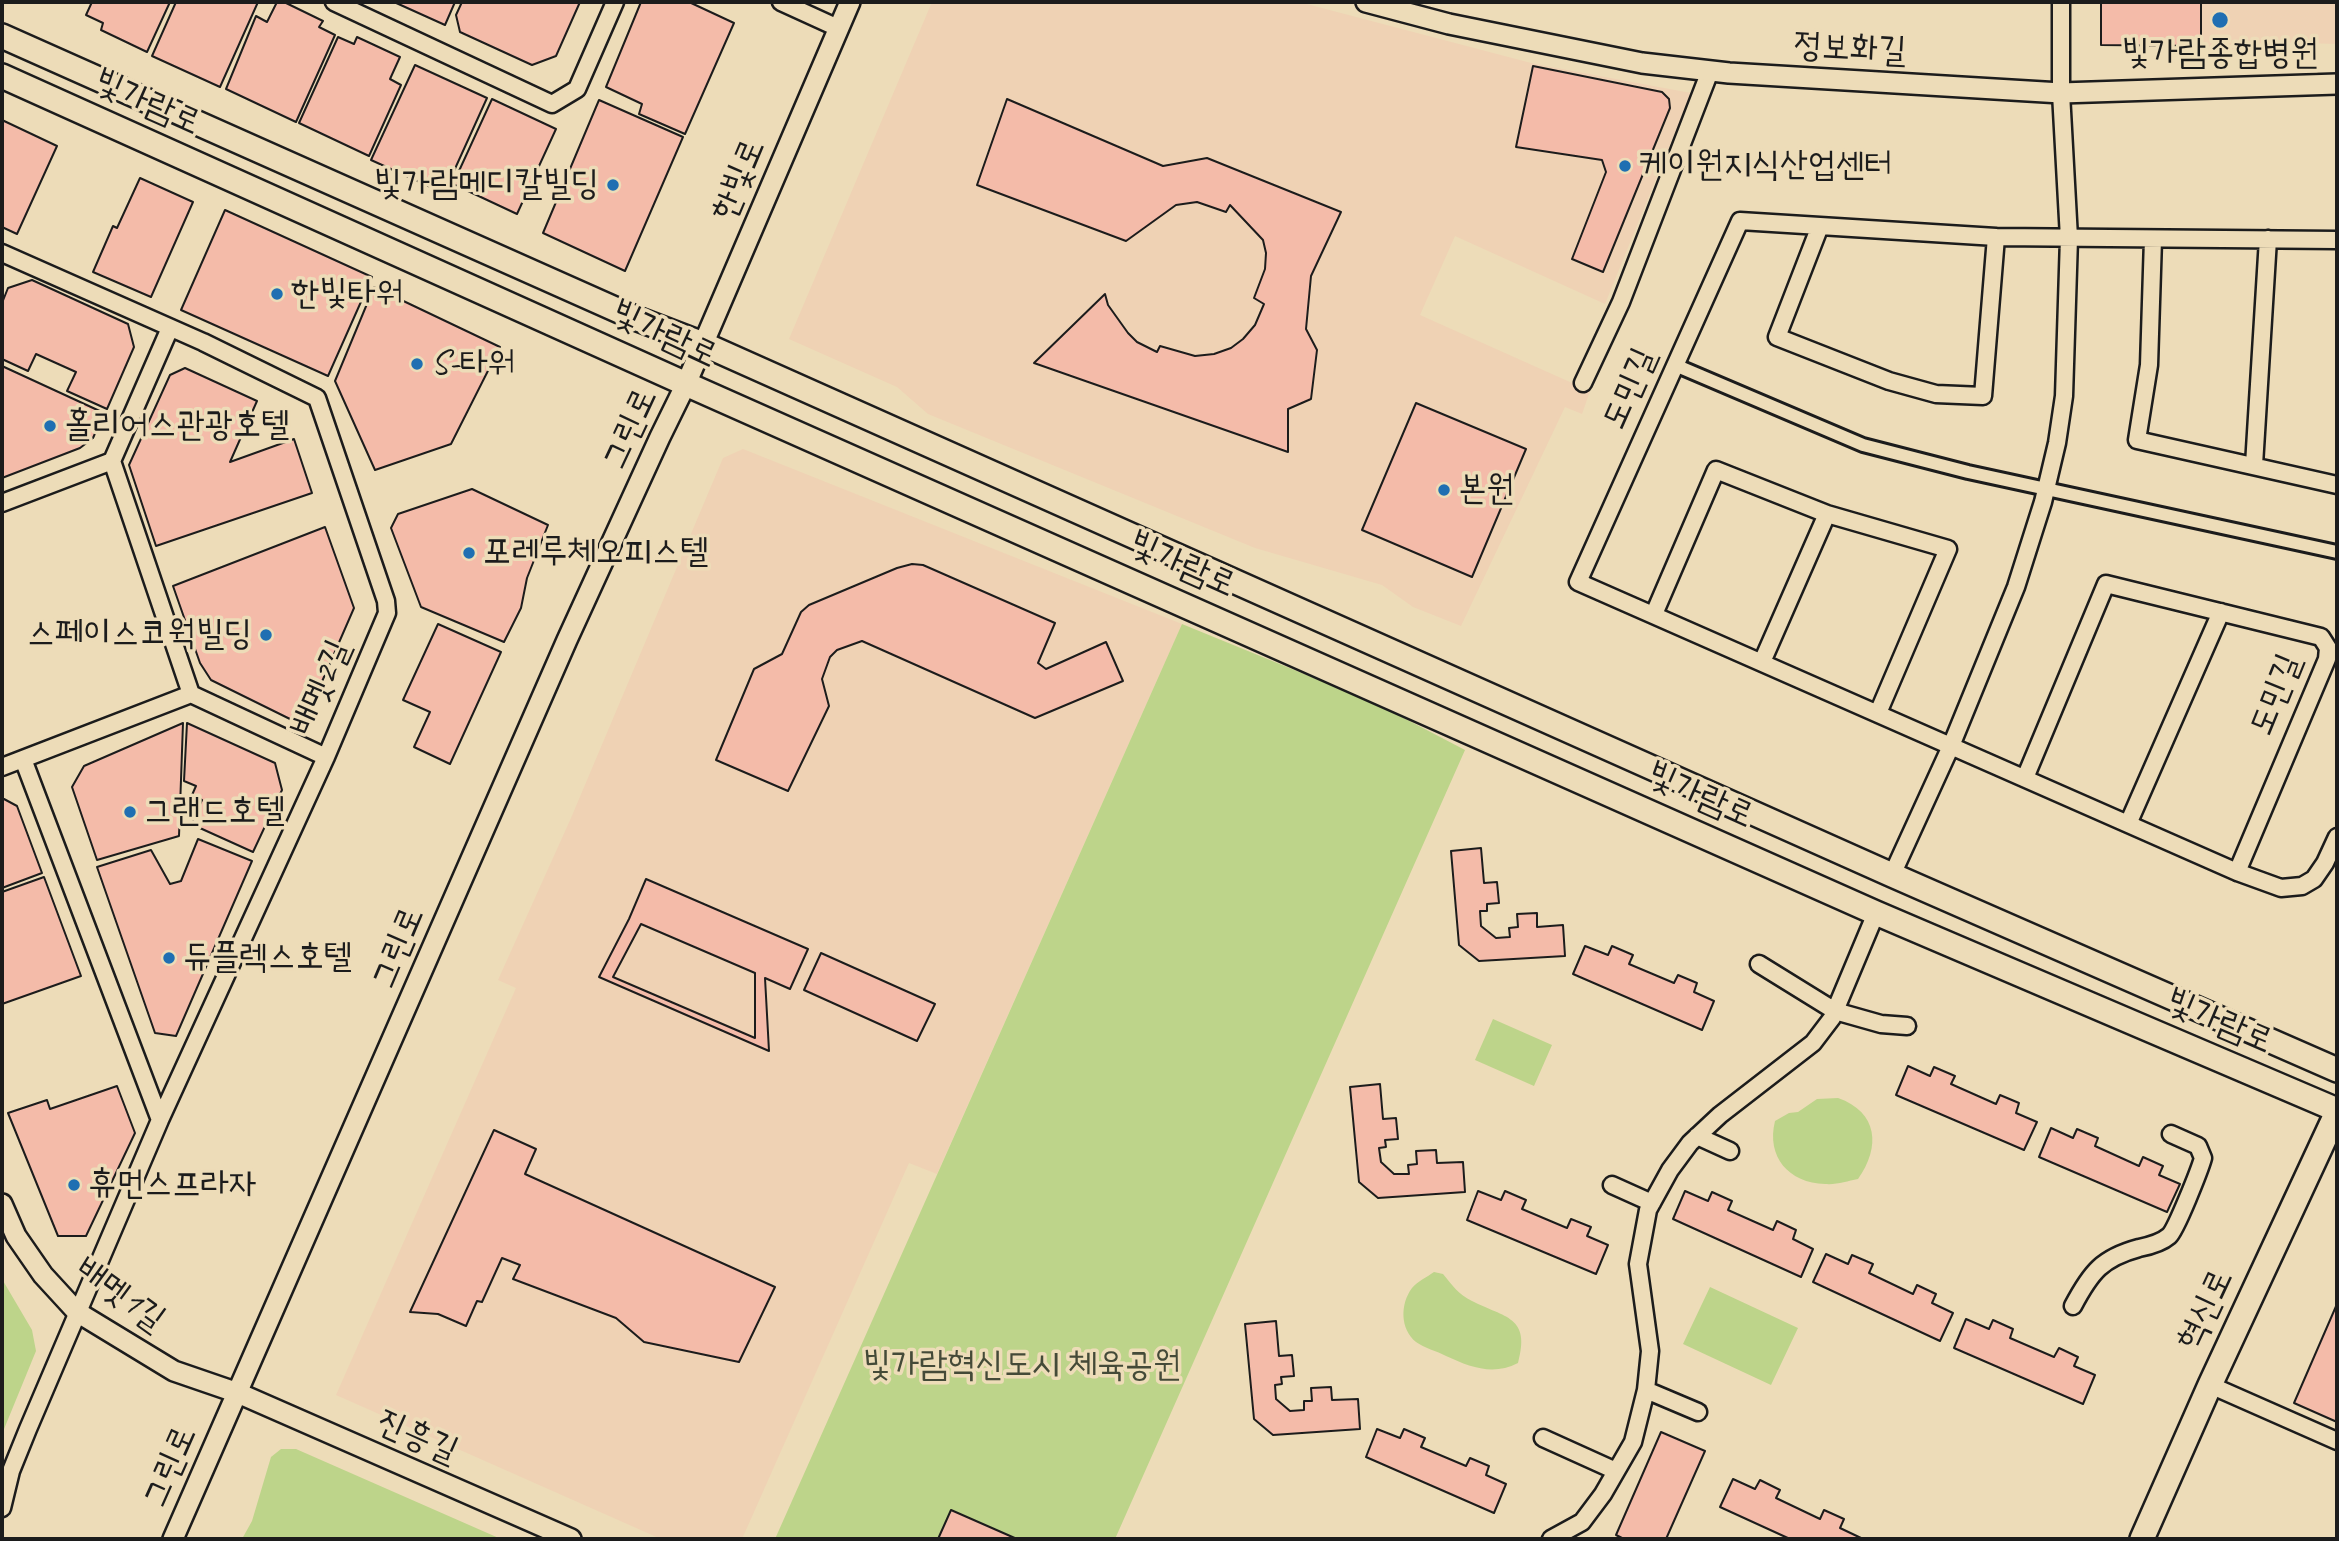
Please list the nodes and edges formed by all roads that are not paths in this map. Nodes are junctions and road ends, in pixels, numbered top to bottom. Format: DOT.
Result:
graph roads {
  1 [pos="334,2"];
  2 [pos="615,2"];
  3 [pos="781,2"];
  4 [pos="850,2"];
  5 [pos="1366,2"];
  6 [pos="2061,2"];
  7 [pos="838,28"];
  8 [pos="2,36"];
  9 [pos="1710,71"];
  10 [pos="2,76"];
  11 [pos="2337,84"];
  12 [pos="2061,93"];
  13 [pos="1820,226"];
  14 [pos="1996,237"];
  15 [pos="2069,238"];
  16 [pos="2153,239"];
  17 [pos="2268,239"];
  18 [pos="2337,240"];
  19 [pos="2,253"];
  20 [pos="170,328"];
  21 [pos="703,344"];
  22 [pos="1675,365"];
  23 [pos="1583,383"];
  24 [pos="686,384"];
  25 [pos="112,461"];
  26 [pos="2254,465"];
  27 [pos="2337,485"];
  28 [pos="2046,489"];
  29 [pos="2,503"];
  30 [pos="1827,514"];
  31 [pos="2337,552"];
  32 [pos="2221,612"];
  33 [pos="1654,614"];
  34 [pos="1762,662"];
  35 [pos="191,694"];
  36 [pos="1878,713"];
  37 [pos="1951,746"];
  38 [pos="326,757"];
  39 [pos="23,758"];
  40 [pos="2,767"];
  41 [pos="2025,778"];
  42 [pos="2128,824"];
  43 [pos="2337,838"];
  44 [pos="2237,872"];
  45 [pos="1892,876"];
  46 [pos="1876,913"];
  47 [pos="1759,964"];
  48 [pos="1835,1011"];
  49 [pos="1907,1026"];
  50 [pos="2337,1070"];
  51 [pos="2337,1111"];
  52 [pos="160,1119"];
  53 [pos="2171,1134"];
  54 [pos="1697,1136"];
  55 [pos="1730,1151"];
  56 [pos="1612,1185"];
  57 [pos="1652,1203"];
  58 [pos="2,1205"];
  59 [pos="2074,1306"];
  60 [pos="78,1312"];
  61 [pos="2210,1385"];
  62 [pos="1646,1390"];
  63 [pos="237,1393"];
  64 [pos="1698,1412"];
  65 [pos="1543,1438"];
  66 [pos="2337,1441"];
  67 [pos="1616,1471"];
  68 [pos="2,1508"];
  69 [pos="173,1539"];
  70 [pos="570,1539"];
  71 [pos="1551,1539"];
  72 [pos="2143,1539"];
  1 -- 2 [label="street"];
  3 -- 7 [label="street"];
  4 -- 7 [label="street, 한빛로"];
  5 -- 9 [label="street, 정보화길"];
  6 -- 12 [label="street"];
  7 -- 21 [label="street, 한빛로"];
  8 -- 21 [label="main road, 빛가람로"];
  9 -- 12 [label="street, 정보화길"];
  9 -- 23 [label="street"];
  10 -- 24 [label="main road, 빛가람로"];
  11 -- 12 [label="street, 정보화길"];
  12 -- 15 [label="street"];
  13 -- 14 [label="street, 도민길"];
  13 -- 14 [label="street"];
  13 -- 22 [label="street, 도민길"];
  14 -- 15 [label="street, 도민길"];
  15 -- 16 [label="street, 도민길"];
  15 -- 28 [label="street"];
  16 -- 17 [label="street, 도민길"];
  16 -- 26 [label="street"];
  17 -- 18 [label="street, 도민길"];
  17 -- 26 [label="street"];
  19 -- 20 [label="street, 배멧2길"];
  20 -- 25 [label="street"];
  20 -- 38 [label="street, 배멧2길"];
  21 -- 24 [label="street, 한빛로"];
  21 -- 45 [label="main road, 빛가람로"];
  22 -- 28 [label="street"];
  22 -- 33 [label="street, 도민길"];
  24 -- 46 [label="main road, 빛가람로"];
  24 -- 63 [label="street, 그린로"];
  25 -- 29 [label="street"];
  25 -- 35 [label="street"];
  26 -- 27 [label="street"];
  28 -- 31 [label="street"];
  28 -- 37 [label="street"];
  30 -- 33 [label="street"];
  30 -- 34 [label="street"];
  30 -- 36 [label="street"];
  32 -- 41 [label="street, 도민길"];
  32 -- 42 [label="street"];
  32 -- 44 [label="street, 도민길"];
  33 -- 34 [label="street, 도민길"];
  34 -- 36 [label="street, 도민길"];
  35 -- 38 [label="street"];
  35 -- 39 [label="street"];
  36 -- 37 [label="street, 도민길"];
  37 -- 41 [label="street, 도민길"];
  37 -- 45 [label="street"];
  38 -- 52 [label="street, 배멧2길"];
  39 -- 40 [label="street"];
  39 -- 52 [label="street"];
  41 -- 42 [label="street, 도민길"];
  42 -- 44 [label="street, 도민길"];
  43 -- 44 [label="street, 도민길"];
  45 -- 50 [label="main road, 빛가람로"];
  46 -- 48 [label="street"];
  46 -- 51 [label="main road, 빛가람로"];
  47 -- 48 [label="street"];
  48 -- 49 [label="street"];
  48 -- 54 [label="street"];
  51 -- 61 [label="main road, 혁신로"];
  52 -- 60 [label="street, 배멧2길"];
  53 -- 59 [label="street"];
  54 -- 55 [label="street"];
  54 -- 57 [label="street"];
  56 -- 57 [label="street"];
  57 -- 62 [label="street"];
  58 -- 60 [label="street, 배멧1길"];
  60 -- 63 [label="street, 배멧1길"];
  60 -- 68 [label="street"];
  61 -- 66 [label="street"];
  61 -- 72 [label="main road, 혁신로"];
  62 -- 64 [label="street"];
  62 -- 67 [label="street"];
  63 -- 69 [label="street, 그린로"];
  63 -- 70 [label="street, 진흥길"];
  65 -- 67 [label="street"];
  67 -- 71 [label="street"];
}
